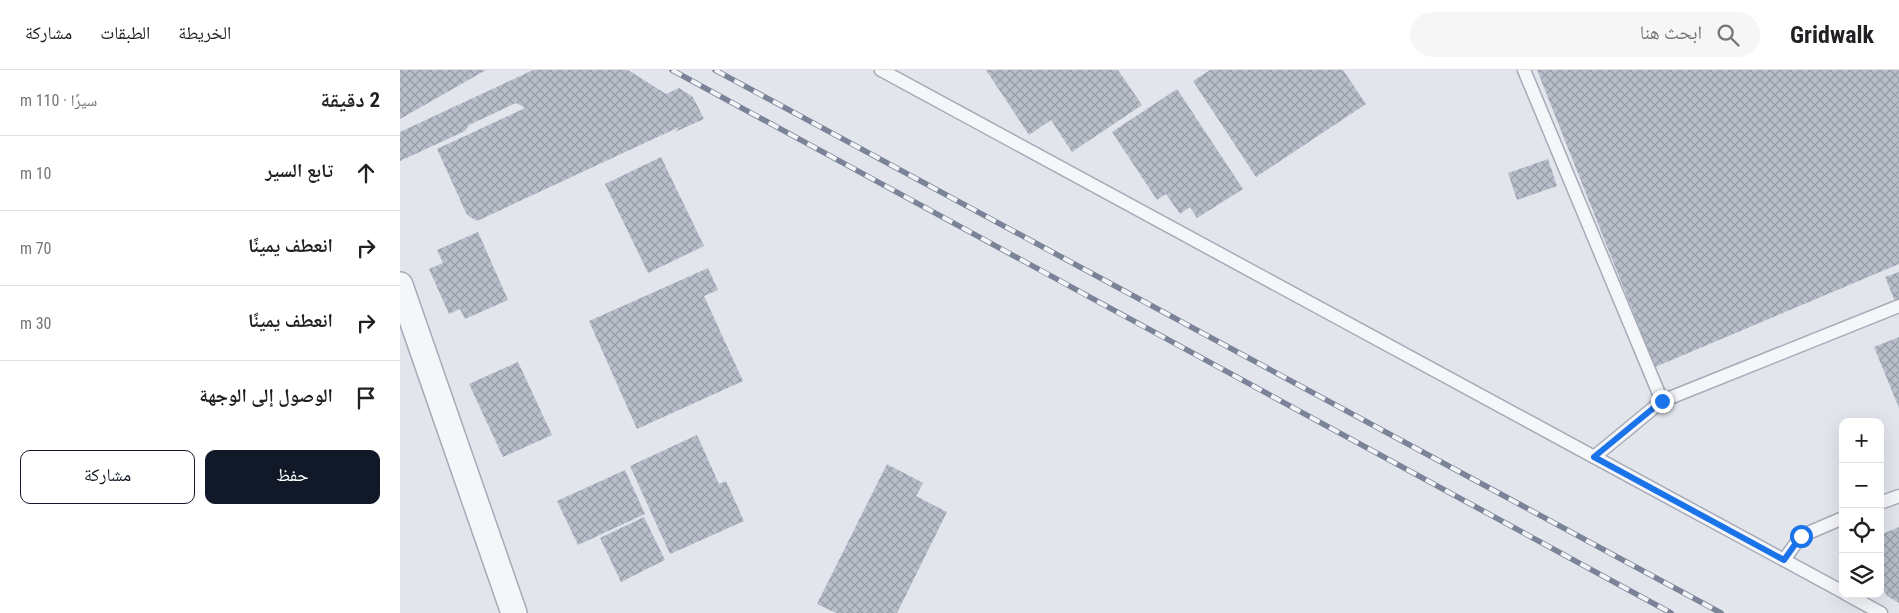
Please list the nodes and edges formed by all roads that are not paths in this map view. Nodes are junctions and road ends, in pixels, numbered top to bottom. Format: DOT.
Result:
graph roads {
  1 [pos="881,70"];
  2 [pos="1524,70"];
  3 [pos="400,284"];
  4 [pos="1899,306"];
  5 [pos="1662,401"];
  6 [pos="1594,457"];
  7 [pos="1899,496"];
  8 [pos="1884,502"];
  9 [pos="1839,520"];
  10 [pos="1784,560"];
  11 [pos="1839,590"];
  12 [pos="1853,598"];
  13 [pos="514,613"];
  14 [pos="1881,613"];
  1 -- 6 [label="lane"];
  2 -- 5 [label="lane"];
  3 -- 13 [label="street"];
  4 -- 5 [label="lane"];
  5 -- 6 [label="lane"];
  6 -- 10 [label="lane"];
  7 -- 8 [label="lane"];
  9 -- 10 [label="lane"];
  10 -- 11 [label="lane"];
  12 -- 14 [label="lane"];
}
